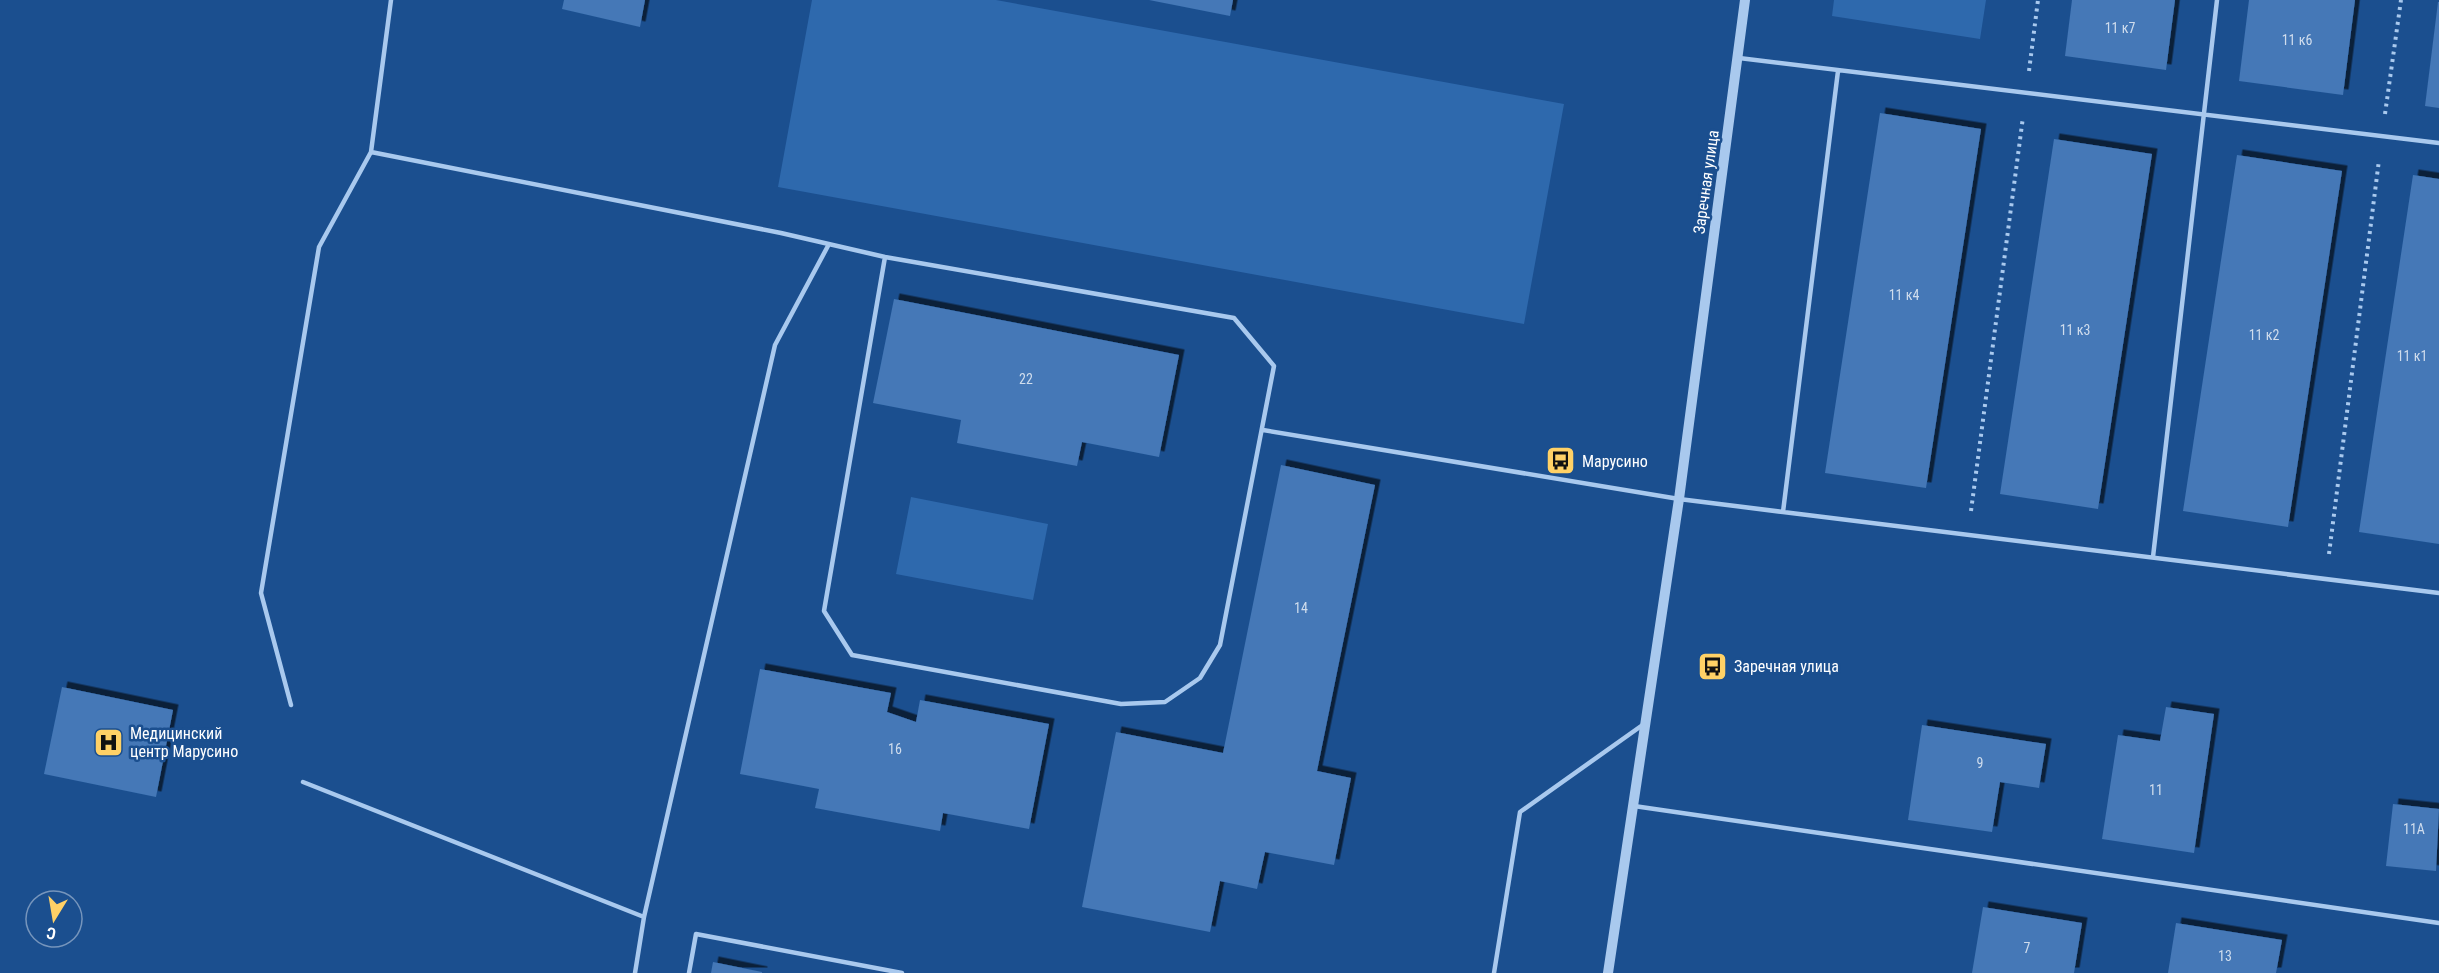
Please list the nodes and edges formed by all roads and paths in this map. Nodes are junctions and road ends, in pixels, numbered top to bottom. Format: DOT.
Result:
graph roads {
  1 [pos="392,0"];
  2 [pos="1745,0"];
  3 [pos="2038,0"];
  4 [pos="2217,0"];
  5 [pos="2400,0"];
  6 [pos="1737,58"];
  7 [pos="1838,71"];
  8 [pos="2026,93"];
  9 [pos="2205,114"];
  10 [pos="2382,136"];
  11 [pos="2439,143"];
  12 [pos="371,152"];
  13 [pos="829,244"];
  14 [pos="885,257"];
  15 [pos="1263,430"];
  16 [pos="1679,499"];
  17 [pos="1783,512"];
  18 [pos="1968,535"];
  19 [pos="2153,557"];
  20 [pos="2326,579"];
  21 [pos="2439,593"];
  22 [pos="291,705"];
  23 [pos="1646,723"];
  24 [pos="303,782"];
  25 [pos="1632,806"];
  26 [pos="644,917"];
  27 [pos="2439,924"];
  28 [pos="635,973"];
  29 [pos="689,973"];
  30 [pos="902,973"];
  31 [pos="1494,973"];
  32 [pos="1608,973"];
  1 -- 12 [label="lane"];
  2 -- 6 [label="street, Заречная улица"];
  3 -- 8 [label="path"];
  4 -- 9 [label="lane"];
  5 -- 10 [label="path"];
  6 -- 7 [label="lane"];
  6 -- 16 [label="street, Заречная улица"];
  7 -- 8 [label="lane"];
  7 -- 17 [label="lane"];
  8 -- 9 [label="lane"];
  8 -- 18 [label="path"];
  9 -- 10 [label="lane"];
  9 -- 19 [label="lane"];
  10 -- 11 [label="lane"];
  10 -- 20 [label="path"];
  12 -- 13 [label="lane"];
  12 -- 22 [label="lane"];
  13 -- 14 [label="lane"];
  13 -- 26 [label="lane"];
  14 -- 15 [label="lane"];
  14 -- 15 [label="lane"];
  15 -- 16 [label="lane"];
  16 -- 17 [label="lane"];
  16 -- 23 [label="street, Заречная улица"];
  17 -- 18 [label="lane"];
  18 -- 19 [label="lane"];
  19 -- 20 [label="lane"];
  20 -- 21 [label="lane"];
  23 -- 25 [label="street, Заречная улица"];
  23 -- 31 [label="lane"];
  24 -- 26 [label="lane"];
  25 -- 27 [label="lane"];
  25 -- 32 [label="street, Заречная улица"];
  26 -- 28 [label="lane"];
  29 -- 30 [label="lane"];
}
